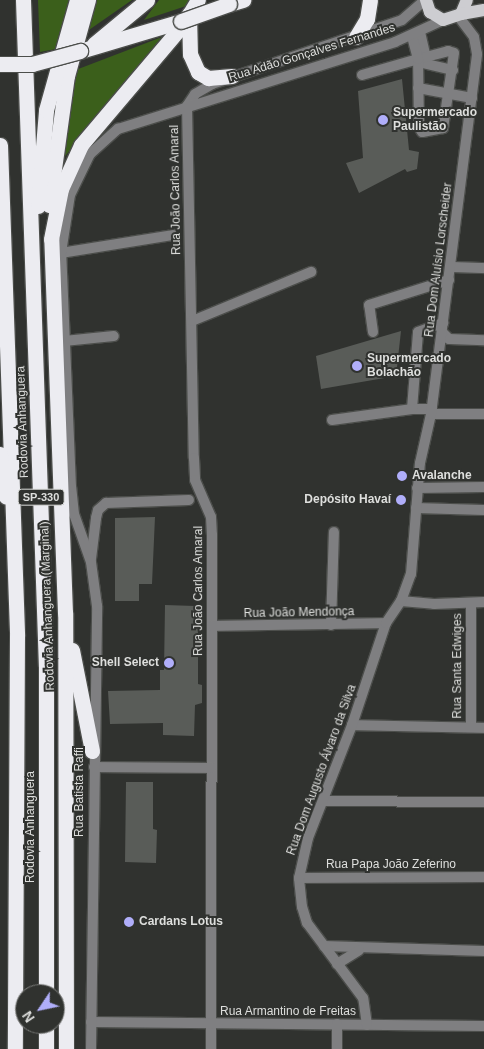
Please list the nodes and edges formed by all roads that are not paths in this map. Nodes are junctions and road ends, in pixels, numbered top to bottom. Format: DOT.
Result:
graph roads {
  1 [pos="23,0"];
  2 [pos="77,0"];
  3 [pos="88,0"];
  4 [pos="147,0"];
  5 [pos="198,0"];
  6 [pos="370,0"];
  7 [pos="425,0"];
  8 [pos="467,0"];
  9 [pos="236,2"];
  10 [pos="484,10"];
  11 [pos="189,14"];
  12 [pos="460,15"];
  13 [pos="443,20"];
  14 [pos="416,34"];
  15 [pos="356,37"];
  16 [pos="89,48"];
  17 [pos="421,60"];
  18 [pos="0,64"];
  19 [pos="453,70"];
  20 [pos="362,75"];
  21 [pos="232,76"];
  22 [pos="418,88"];
  23 [pos="449,91"];
  24 [pos="472,95"];
  25 [pos="187,106"];
  26 [pos="0,145"];
  27 [pos="174,234"];
  28 [pos="51,239"];
  29 [pos="61,253"];
  30 [pos="450,267"];
  31 [pos="484,268"];
  32 [pos="311,272"];
  33 [pos="449,280"];
  34 [pos="34,298"];
  35 [pos="192,321"];
  36 [pos="443,327"];
  37 [pos="373,332"];
  38 [pos="114,336"];
  39 [pos="456,340"];
  40 [pos="484,340"];
  41 [pos="64,341"];
  42 [pos="440,348"];
  43 [pos="412,409"];
  44 [pos="431,412"];
  45 [pos="484,414"];
  46 [pos="332,420"];
  47 [pos="0,454"];
  48 [pos="484,487"];
  49 [pos="417,488"];
  50 [pos="189,500"];
  51 [pos="416,508"];
  52 [pos="484,510"];
  53 [pos="334,532"];
  54 [pos="90,562"];
  55 [pos="401,601"];
  56 [pos="484,602"];
  57 [pos="470,604"];
  58 [pos="65,613"];
  59 [pos="386,623"];
  60 [pos="212,626"];
  61 [pos="331,626"];
  62 [pos="17,636"];
  63 [pos="352,725"];
  64 [pos="471,727"];
  65 [pos="484,728"];
  66 [pos="92,751"];
  67 [pos="94,767"];
  68 [pos="212,768"];
  69 [pos="324,801"];
  70 [pos="484,802"];
  71 [pos="484,877"];
  72 [pos="299,878"];
  73 [pos="324,946"];
  74 [pos="361,950"];
  75 [pos="484,950"];
  76 [pos="337,964"];
  77 [pos="46,984"];
  78 [pos="91,1022"];
  79 [pos="211,1024"];
  80 [pos="337,1024"];
  81 [pos="368,1025"];
  82 [pos="484,1026"];
  83 [pos="46,1034"];
  84 [pos="14,1044"];
  85 [pos="46,1049"];
  86 [pos="66,1049"];
  87 [pos="91,1049"];
  88 [pos="211,1049"];
  89 [pos="337,1049"];
  1 -- 34 [label="highway, Rodovia Anhanguera / SP-330"];
  2 -- 34 [label="highway"];
  3 -- 28 [label="highway"];
  4 -- 16 [label="highway"];
  5 -- 11 [label="highway, Rodovia Anhanguera (Marginal)"];
  6 -- 15 [label="highway"];
  7 -- 13 [label="main road"];
  7 -- 15 [label="street, Rua Adão Gonçalves Fernandes"];
  8 -- 12 [label="main road"];
  9 -- 16 [label="highway, bridge"];
  10 -- 12 [label="main road"];
  11 -- 21 [label="highway"];
  11 -- 28 [label="highway, Rodovia Anhanguera (Marginal)"];
  12 -- 13 [label="main road"];
  12 -- 24 [label="street, Rua Dom Aluísio Lorscheider"];
  13 -- 14 [label="street, Rua Adão Gonçalves Fernandes"];
  14 -- 17 [label="street"];
  14 -- 25 [label="street, Rua Adão Gonçalves Fernandes"];
  15 -- 21 [label="street, Rua Adão Gonçalves Fernandes"];
  16 -- 18 [label="highway, bridge"];
  17 -- 19 [label="street"];
  17 -- 19 [label="street"];
  17 -- 20 [label="street"];
  17 -- 22 [label="street"];
  19 -- 23 [label="street"];
  21 -- 25 [label="street, Rua Adão Gonçalves Fernandes"];
  22 -- 23 [label="street"];
  22 -- 23 [label="street"];
  23 -- 24 [label="street"];
  24 -- 30 [label="street, Rua Dom Aluísio Lorscheider"];
  25 -- 29 [label="street, Rua Adão Gonçalves Fernandes"];
  25 -- 35 [label="street, Rua João Carlos Amaral"];
  26 -- 62 [label="highway, Rodovia Anhanguera / SP-330"];
  27 -- 29 [label="street"];
  28 -- 58 [label="highway, Rodovia Anhanguera (Marginal)"];
  29 -- 41 [label="street, Rua Adão Gonçalves Fernandes"];
  30 -- 31 [label="street"];
  30 -- 33 [label="street, Rua Dom Aluísio Lorscheider"];
  32 -- 35 [label="street"];
  33 -- 36 [label="street, Rua Dom Aluísio Lorscheider"];
  33 -- 37 [label="street"];
  34 -- 77 [label="highway, Rodovia Anhanguera / SP-330"];
  35 -- 60 [label="street, Rua João Carlos Amaral"];
  36 -- 39 [label="street"];
  36 -- 42 [label="street, Rua Dom Aluísio Lorscheider"];
  36 -- 43 [label="street"];
  38 -- 41 [label="street"];
  39 -- 40 [label="street"];
  39 -- 42 [label="street"];
  41 -- 54 [label="street, Rua Batista Raffi"];
  42 -- 44 [label="street, Rua Dom Aluísio Lorscheider"];
  43 -- 44 [label="street"];
  43 -- 46 [label="street"];
  44 -- 45 [label="street"];
  44 -- 49 [label="street, Rua Dom Aluísio Lorscheider"];
  47 -- 62 [label="highway"];
  48 -- 49 [label="street"];
  49 -- 51 [label="street, Rua Dom Aluísio Lorscheider"];
  50 -- 54 [label="street"];
  51 -- 52 [label="street"];
  51 -- 55 [label="street, Rua Dom Aluísio Lorscheider"];
  53 -- 61 [label="street"];
  54 -- 66 [label="street, Rua Batista Raffi"];
  55 -- 57 [label="street"];
  55 -- 59 [label="street, Rua Dom Augusto Álvaro da Silva"];
  56 -- 57 [label="street"];
  57 -- 64 [label="street, Rua Santa Edwiges"];
  58 -- 66 [label="highway"];
  58 -- 86 [label="highway, Rodovia Anhanguera (Marginal)"];
  59 -- 61 [label="street, Rua João Mendonça"];
  59 -- 63 [label="street, Rua Dom Augusto Álvaro da Silva"];
  60 -- 61 [label="street, Rua João Mendonça"];
  60 -- 68 [label="street, Rua João Carlos Amaral"];
  62 -- 84 [label="highway, Rodovia Anhanguera / SP-330"];
  63 -- 64 [label="street"];
  63 -- 69 [label="street, Rua Dom Augusto Álvaro da Silva"];
  64 -- 65 [label="street"];
  66 -- 67 [label="street, Rua Batista Raffi"];
  67 -- 68 [label="street"];
  67 -- 78 [label="street, Rua Batista Raffi"];
  68 -- 79 [label="street, Rua João Carlos Amaral"];
  69 -- 70 [label="street"];
  69 -- 72 [label="street, Rua Dom Augusto Álvaro da Silva"];
  71 -- 72 [label="street, Rua Papa João Zeferino"];
  72 -- 73 [label="street, Rua Dom Augusto Álvaro da Silva"];
  73 -- 74 [label="street"];
  73 -- 76 [label="street, Rua Dom Augusto Álvaro da Silva"];
  74 -- 75 [label="street"];
  74 -- 76 [label="street"];
  76 -- 81 [label="street, Rua Dom Augusto Álvaro da Silva"];
  78 -- 79 [label="street, Rua Armantino de Freitas"];
  78 -- 87 [label="street, Rua Batista Raffi"];
  79 -- 80 [label="street, Rua Armantino de Freitas"];
  79 -- 88 [label="street, Rua João Carlos Amaral"];
  80 -- 81 [label="street, Rua Armantino de Freitas"];
  80 -- 89 [label="street"];
  81 -- 82 [label="street, Rua Armantino de Freitas"];
  83 -- 85 [label="highway"];
}
